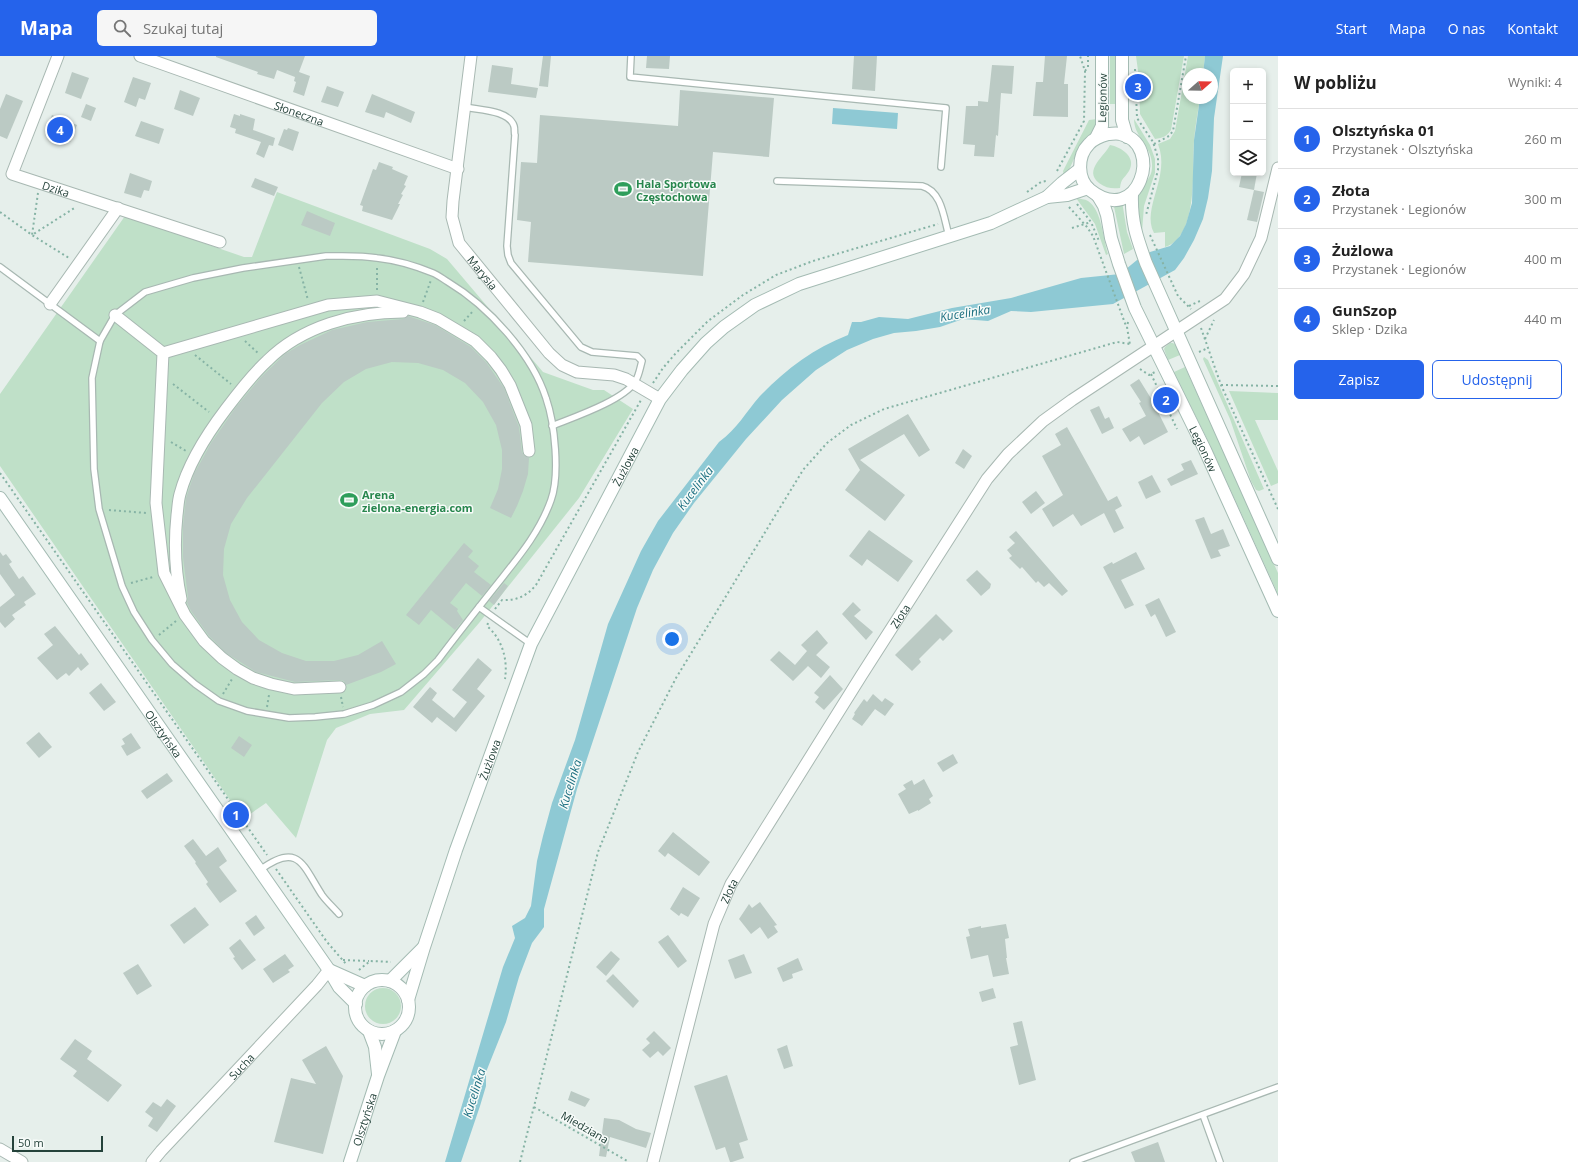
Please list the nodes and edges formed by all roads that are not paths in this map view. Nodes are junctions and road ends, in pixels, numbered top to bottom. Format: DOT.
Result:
graph roads {
  1 [pos="58,56"];
  2 [pos="140,56"];
  3 [pos="471,56"];
  4 [pos="631,56"];
  5 [pos="1102,56"];
  6 [pos="1122,56"];
  7 [pos="465,107"];
  8 [pos="1127,137"];
  9 [pos="1096,138"];
  10 [pos="941,167"];
  11 [pos="458,169"];
  12 [pos="1080,169"];
  13 [pos="1278,170"];
  14 [pos="777,181"];
  15 [pos="1088,188"];
  16 [pos="1132,194"];
  17 [pos="1098,196"];
  18 [pos="1047,197"];
  19 [pos="118,208"];
  20 [pos="949,237"];
  21 [pos="220,242"];
  22 [pos="0,267"];
  23 [pos="50,304"];
  24 [pos="420,312"];
  25 [pos="115,315"];
  26 [pos="1177,331"];
  27 [pos="100,341"];
  28 [pos="1154,345"];
  29 [pos="163,353"];
  30 [pos="634,384"];
  31 [pos="660,398"];
  32 [pos="552,426"];
  33 [pos="529,451"];
  34 [pos="0,498"];
  35 [pos="1278,559"];
  36 [pos="479,607"];
  37 [pos="1278,611"];
  38 [pos="185,615"];
  39 [pos="531,644"];
  40 [pos="340,687"];
  41 [pos="260,870"];
  42 [pos="339,914"];
  43 [pos="424,947"];
  44 [pos="329,970"];
  45 [pos="390,981"];
  46 [pos="365,986"];
  47 [pos="408,1000"];
  48 [pos="352,1007"];
  49 [pos="365,1031"];
  50 [pos="395,1031"];
  51 [pos="378,1076"];
  52 [pos="1278,1087"];
  53 [pos="1203,1115"];
  54 [pos="0,1149"];
  55 [pos="22,1162"];
  56 [pos="152,1162"];
  57 [pos="350,1162"];
  58 [pos="653,1162"];
  59 [pos="1073,1162"];
  60 [pos="1220,1162"];
  1 -- 19 [label="street, Dzika"];
  2 -- 11 [label="street, Słoneczna"];
  3 -- 7 [label="street, Marysia"];
  4 -- 10 [label="lane"];
  5 -- 9 [label="street, Legionów"];
  6 -- 8 [label="street, Legionów"];
  7 -- 11 [label="street, Marysia"];
  7 -- 30 [label="lane"];
  8 -- 9 [label="street"];
  8 -- 16 [label="street"];
  9 -- 12 [label="street"];
  11 -- 30 [label="street, Marysia"];
  12 -- 15 [label="street"];
  12 -- 18 [label="street, Żużlowa"];
  13 -- 26 [label="street, Złota"];
  14 -- 20 [label="lane"];
  15 -- 17 [label="street"];
  15 -- 18 [label="street, Żużlowa"];
  16 -- 17 [label="street"];
  16 -- 26 [label="street, Legionów"];
  17 -- 28 [label="street, Legionów"];
  18 -- 20 [label="street, Żużlowa"];
  19 -- 21 [label="street, Dzika"];
  19 -- 23 [label="street"];
  20 -- 31 [label="street, Żużlowa"];
  22 -- 23 [label="lane"];
  23 -- 27 [label="lane"];
  24 -- 29 [label="street"];
  24 -- 33 [label="street"];
  24 -- 38 [label="street"];
  25 -- 27 [label="lane"];
  25 -- 29 [label="street"];
  25 -- 32 [label="lane"];
  26 -- 28 [label="street, Złota"];
  26 -- 35 [label="street, Legionów"];
  27 -- 36 [label="lane"];
  28 -- 37 [label="street, Legionów"];
  28 -- 58 [label="street, Złota"];
  29 -- 38 [label="street"];
  30 -- 31 [label="street, Marysia"];
  30 -- 32 [label="lane"];
  31 -- 39 [label="street, Żużlowa"];
  32 -- 36 [label="lane"];
  34 -- 41 [label="street, Olsztyńska"];
  36 -- 39 [label="lane"];
  38 -- 40 [label="street"];
  39 -- 43 [label="street, Żużlowa"];
  41 -- 42 [label="lane"];
  41 -- 44 [label="street, Olsztyńska"];
  43 -- 45 [label="street, Żużlowa"];
  43 -- 47 [label="street, Żużlowa"];
  44 -- 46 [label="street"];
  44 -- 48 [label="street, Olsztyńska"];
  44 -- 56 [label="street, Sucha"];
  45 -- 46 [label="street"];
  45 -- 47 [label="street"];
  46 -- 48 [label="street"];
  47 -- 50 [label="street"];
  48 -- 49 [label="street"];
  49 -- 50 [label="street"];
  49 -- 51 [label="street, Olsztyńska"];
  50 -- 51 [label="street, Olsztyńska"];
  51 -- 57 [label="street, Olsztyńska"];
  52 -- 53 [label="lane"];
  53 -- 59 [label="lane"];
  53 -- 60 [label="lane"];
  54 -- 55 [label="street"];
}
